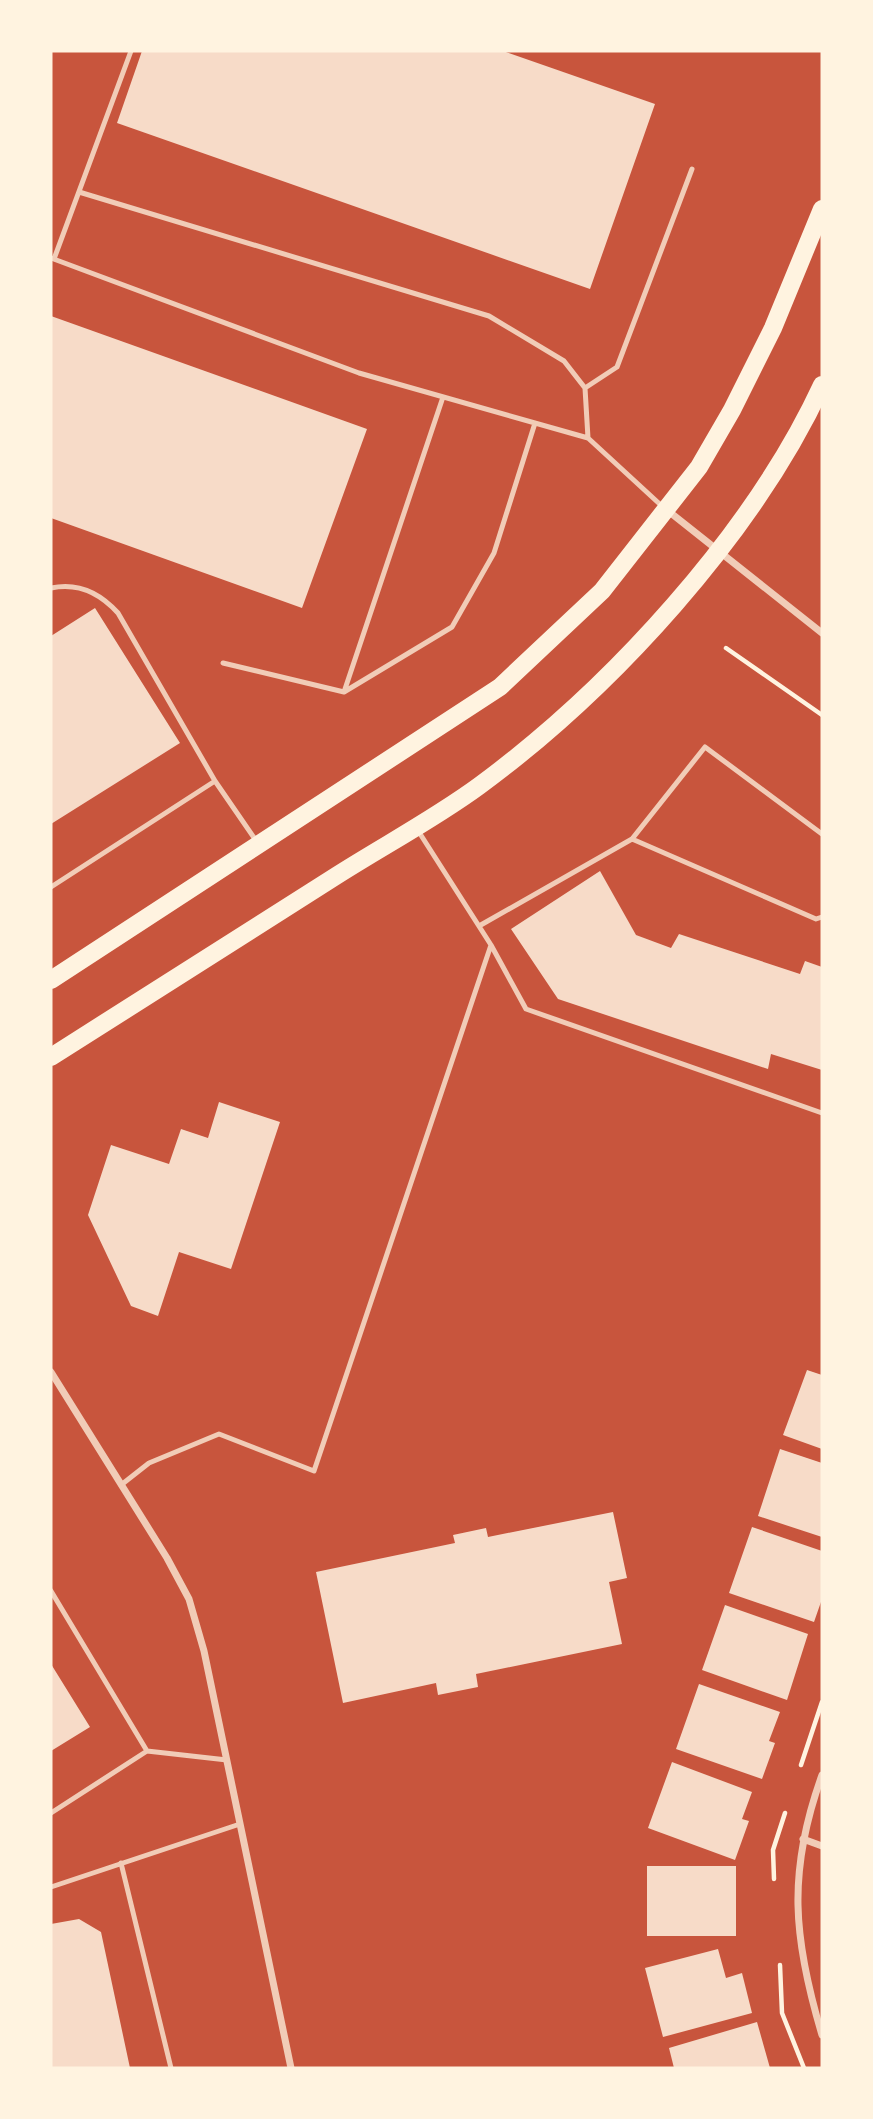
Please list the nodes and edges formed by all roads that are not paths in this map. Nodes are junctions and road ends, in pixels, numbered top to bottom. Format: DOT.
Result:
graph roads {
  1 [pos="131,51"];
  2 [pos="692,169"];
  3 [pos="79,192"];
  4 [pos="822,209"];
  5 [pos="53,259"];
  6 [pos="822,385"];
  7 [pos="585,388"];
  8 [pos="443,397"];
  9 [pos="535,423"];
  10 [pos="589,438"];
  11 [pos="667,510"];
  12 [pos="716,551"];
  13 [pos="51,589"];
  14 [pos="822,633"];
  15 [pos="223,663"];
  16 [pos="344,692"];
  17 [pos="215,781"];
  18 [pos="415,826"];
  19 [pos="822,834"];
  20 [pos="632,839"];
  21 [pos="259,845"];
  22 [pos="51,887"];
  23 [pos="822,917"];
  24 [pos="479,926"];
  25 [pos="491,945"];
  26 [pos="51,980"];
  27 [pos="51,1057"];
  28 [pos="822,1112"];
  29 [pos="51,1372"];
  30 [pos="121,1485"];
  31 [pos="51,1591"];
  32 [pos="147,1751"];
  33 [pos="227,1760"];
  34 [pos="822,1775"];
  35 [pos="51,1812"];
  36 [pos="240,1824"];
  37 [pos="803,1839"];
  38 [pos="822,1846"];
  39 [pos="121,1863"];
  40 [pos="51,1887"];
  41 [pos="822,2035"];
  42 [pos="171,2068"];
  43 [pos="291,2068"];
  1 -- 3 [label="lane"];
  2 -- 7 [label="lane"];
  3 -- 5 [label="lane"];
  3 -- 7 [label="lane"];
  4 -- 11 [label="main road"];
  5 -- 8 [label="lane"];
  6 -- 12 [label="main road"];
  7 -- 10 [label="lane"];
  8 -- 9 [label="lane"];
  8 -- 16 [label="lane"];
  9 -- 10 [label="lane"];
  9 -- 16 [label="lane"];
  10 -- 11 [label="lane"];
  11 -- 12 [label="street"];
  11 -- 21 [label="main road"];
  12 -- 14 [label="street"];
  12 -- 18 [label="main road"];
  13 -- 17 [label="lane"];
  15 -- 16 [label="lane"];
  17 -- 21 [label="lane"];
  17 -- 22 [label="lane"];
  18 -- 24 [label="lane"];
  18 -- 27 [label="main road"];
  19 -- 20 [label="lane"];
  20 -- 23 [label="lane"];
  20 -- 24 [label="lane"];
  21 -- 26 [label="main road"];
  24 -- 25 [label="lane"];
  25 -- 28 [label="lane"];
  25 -- 30 [label="lane"];
  29 -- 30 [label="street"];
  30 -- 33 [label="street"];
  31 -- 32 [label="lane"];
  32 -- 33 [label="lane"];
  32 -- 35 [label="lane"];
  33 -- 36 [label="street"];
  34 -- 37 [label="street"];
  36 -- 39 [label="lane"];
  36 -- 43 [label="street"];
  37 -- 38 [label="street"];
  37 -- 41 [label="street"];
  39 -- 40 [label="lane"];
  39 -- 42 [label="lane"];
}
